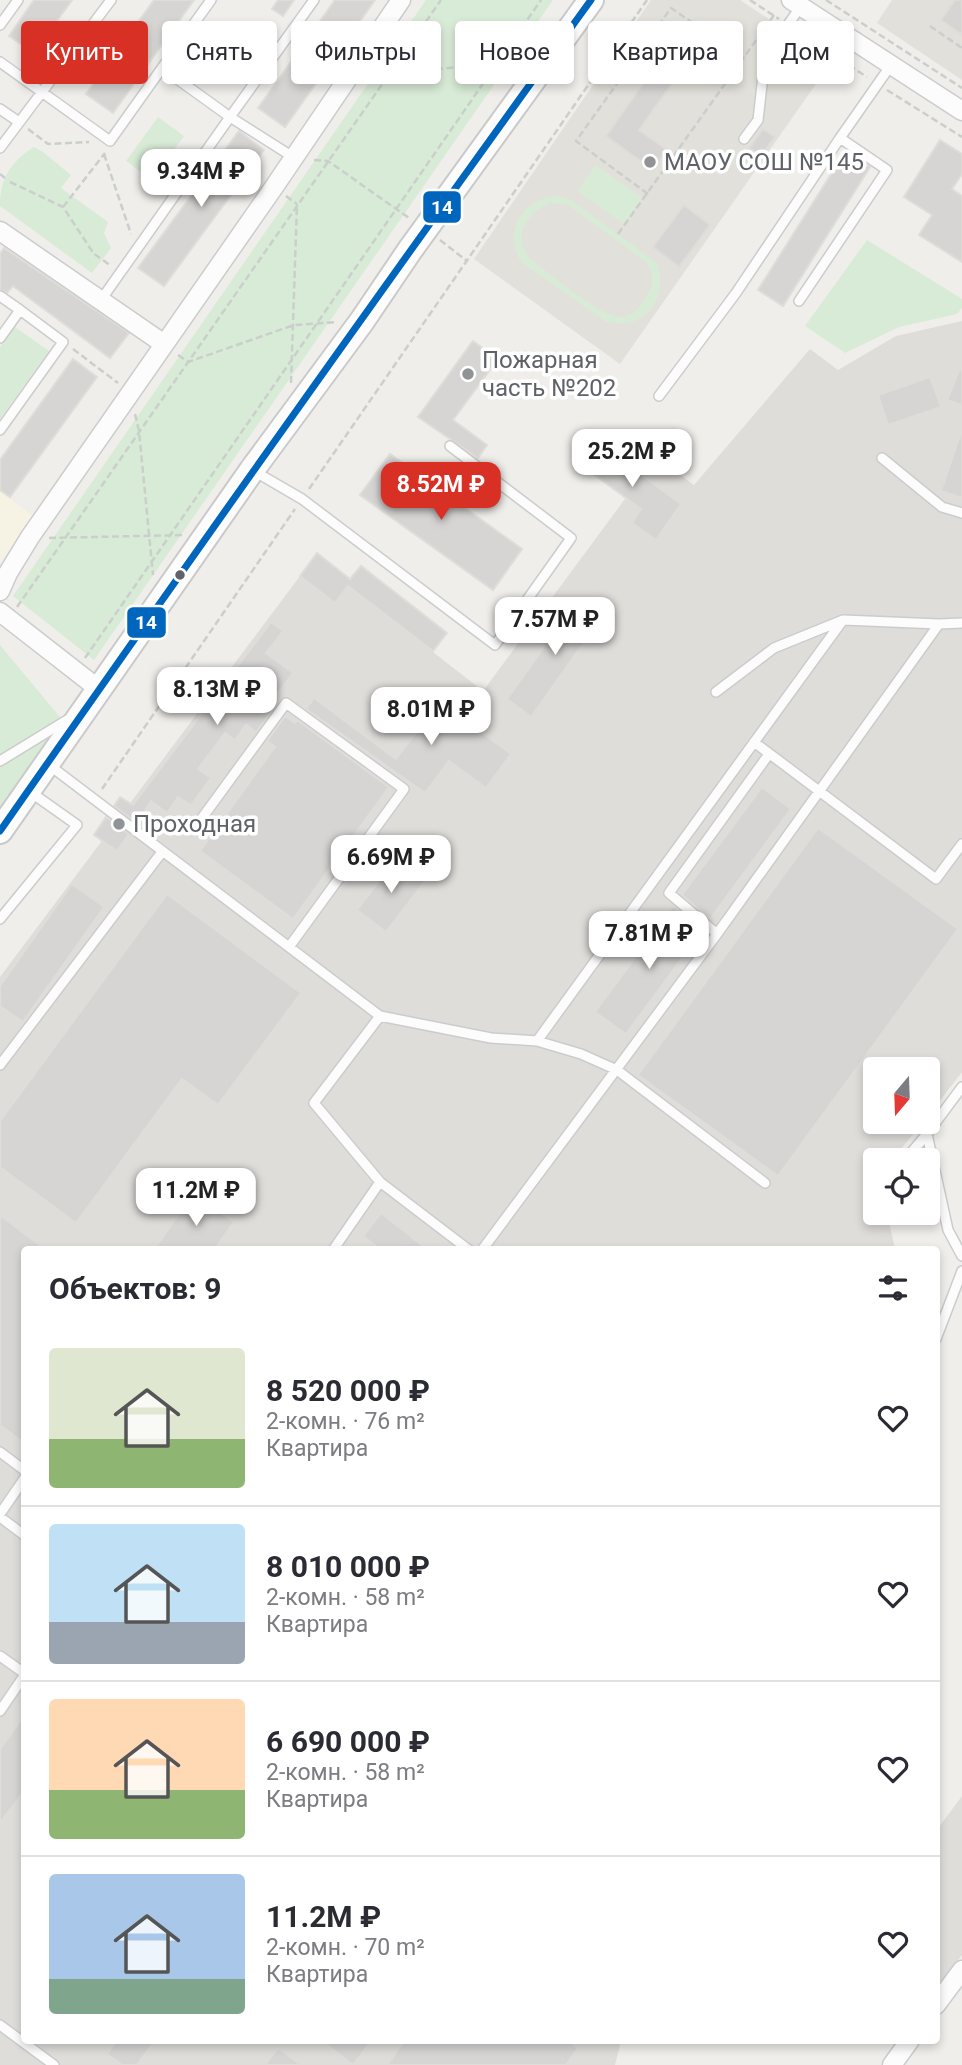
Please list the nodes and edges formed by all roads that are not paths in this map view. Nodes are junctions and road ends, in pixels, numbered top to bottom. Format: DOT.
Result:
graph roads {
  1 [pos="18,0"];
  2 [pos="111,0"];
  3 [pos="211,0"];
  4 [pos="314,0"];
  5 [pos="401,0"];
  6 [pos="591,0"];
  7 [pos="796,3"];
  8 [pos="196,21"];
  9 [pos="0,25"];
  10 [pos="0,62"];
  11 [pos="891,65"];
  12 [pos="162,68"];
  13 [pos="184,84"];
  14 [pos="41,92"];
  15 [pos="0,109"];
  16 [pos="962,111"];
  17 [pos="230,117"];
  18 [pos="19,122"];
  19 [pos="840,138"];
  20 [pos="744,139"];
  21 [pos="0,148"];
  22 [pos="293,157"];
  23 [pos="0,231"];
  24 [pos="0,296"];
  25 [pos="101,300"];
  26 [pos="799,301"];
  27 [pos="20,310"];
  28 [pos="0,338"];
  29 [pos="164,344"];
  30 [pos="659,396"];
  31 [pos="0,430"];
  32 [pos="450,446"];
  33 [pos="882,458"];
  34 [pos="252,470"];
  35 [pos="962,513"];
  36 [pos="0,591"];
  37 [pos="4,615"];
  38 [pos="843,620"];
  39 [pos="962,623"];
  40 [pos="940,624"];
  41 [pos="100,690"];
  42 [pos="716,692"];
  43 [pos="754,742"];
  44 [pos="769,754"];
  45 [pos="0,761"];
  46 [pos="48,765"];
  47 [pos="29,791"];
  48 [pos="820,791"];
  49 [pos="194,829"];
  50 [pos="0,831"];
  51 [pos="962,844"];
  52 [pos="162,852"];
  53 [pos="0,919"];
  54 [pos="717,934"];
  55 [pos="289,947"];
  56 [pos="380,1016"];
  57 [pos="537,1041"];
  58 [pos="0,1065"];
  59 [pos="617,1070"];
  60 [pos="962,1087"];
  61 [pos="940,1116"];
  62 [pos="926,1134"];
  63 [pos="927,1134"];
  64 [pos="915,1148"];
  65 [pos="380,1182"];
  66 [pos="765,1183"];
  67 [pos="337,1246"];
  68 [pos="464,1246"];
  69 [pos="484,1246"];
  70 [pos="962,1256"];
  71 [pos="962,1271"];
  72 [pos="940,1329"];
  73 [pos="0,1452"];
  74 [pos="21,1469"];
  75 [pos="21,1484"];
  76 [pos="0,1515"];
  77 [pos="21,1532"];
  78 [pos="0,1656"];
  79 [pos="21,1673"];
  80 [pos="21,1680"];
  81 [pos="0,1711"];
  82 [pos="962,1970"];
  83 [pos="940,2000"];
  84 [pos="0,2025"];
  85 [pos="21,2037"];
  86 [pos="31,2044"];
  87 [pos="907,2044"];
  88 [pos="54,2065"];
  89 [pos="892,2065"];
  1 -- 9 [label="lane"];
  2 -- 14 [label="lane"];
  3 -- 8 [label="lane"];
  4 -- 17 [label="lane"];
  5 -- 22 [label="street"];
  6 -- 34 [label="street"];
  7 -- 11 [label="street"];
  7 -- 20 [label="lane"];
  10 -- 14 [label="lane"];
  11 -- 16 [label="street"];
  11 -- 19 [label="lane"];
  12 -- 14 [label="lane"];
  13 -- 17 [label="lane"];
  14 -- 18 [label="lane"];
  15 -- 18 [label="lane"];
  17 -- 22 [label="lane"];
  17 -- 25 [label="lane"];
  18 -- 21 [label="lane"];
  19 -- 26 [label="lane"];
  19 -- 30 [label="lane"];
  22 -- 29 [label="street"];
  23 -- 25 [label="street"];
  24 -- 27 [label="lane"];
  25 -- 29 [label="street"];
  27 -- 28 [label="lane"];
  27 -- 31 [label="lane"];
  29 -- 36 [label="street"];
  32 -- 34 [label="lane"];
  33 -- 35 [label="lane"];
  34 -- 41 [label="street"];
  37 -- 41 [label="street"];
  38 -- 40 [label="lane"];
  38 -- 42 [label="lane"];
  38 -- 43 [label="lane"];
  39 -- 40 [label="lane"];
  40 -- 48 [label="lane"];
  41 -- 45 [label="lane"];
  41 -- 46 [label="street"];
  43 -- 44 [label="lane"];
  43 -- 57 [label="lane"];
  44 -- 48 [label="lane"];
  44 -- 54 [label="lane"];
  46 -- 47 [label="street"];
  46 -- 52 [label="lane"];
  47 -- 50 [label="street"];
  47 -- 53 [label="lane"];
  48 -- 51 [label="lane"];
  48 -- 54 [label="lane"];
  49 -- 55 [label="lane"];
  52 -- 55 [label="lane"];
  52 -- 58 [label="lane"];
  54 -- 59 [label="lane"];
  55 -- 56 [label="lane"];
  56 -- 57 [label="lane"];
  56 -- 65 [label="lane"];
  57 -- 59 [label="lane"];
  59 -- 66 [label="lane"];
  59 -- 69 [label="lane"];
  60 -- 61 [label="lane"];
  62 -- 64 [label="lane"];
  63 -- 70 [label="lane"];
  65 -- 67 [label="lane"];
  65 -- 68 [label="lane"];
  71 -- 72 [label="lane"];
  73 -- 74 [label="lane"];
  75 -- 76 [label="lane"];
  76 -- 77 [label="lane"];
  78 -- 79 [label="lane"];
  80 -- 81 [label="lane"];
  82 -- 83 [label="street"];
  84 -- 85 [label="lane"];
  86 -- 88 [label="lane"];
  87 -- 89 [label="street"];
}
